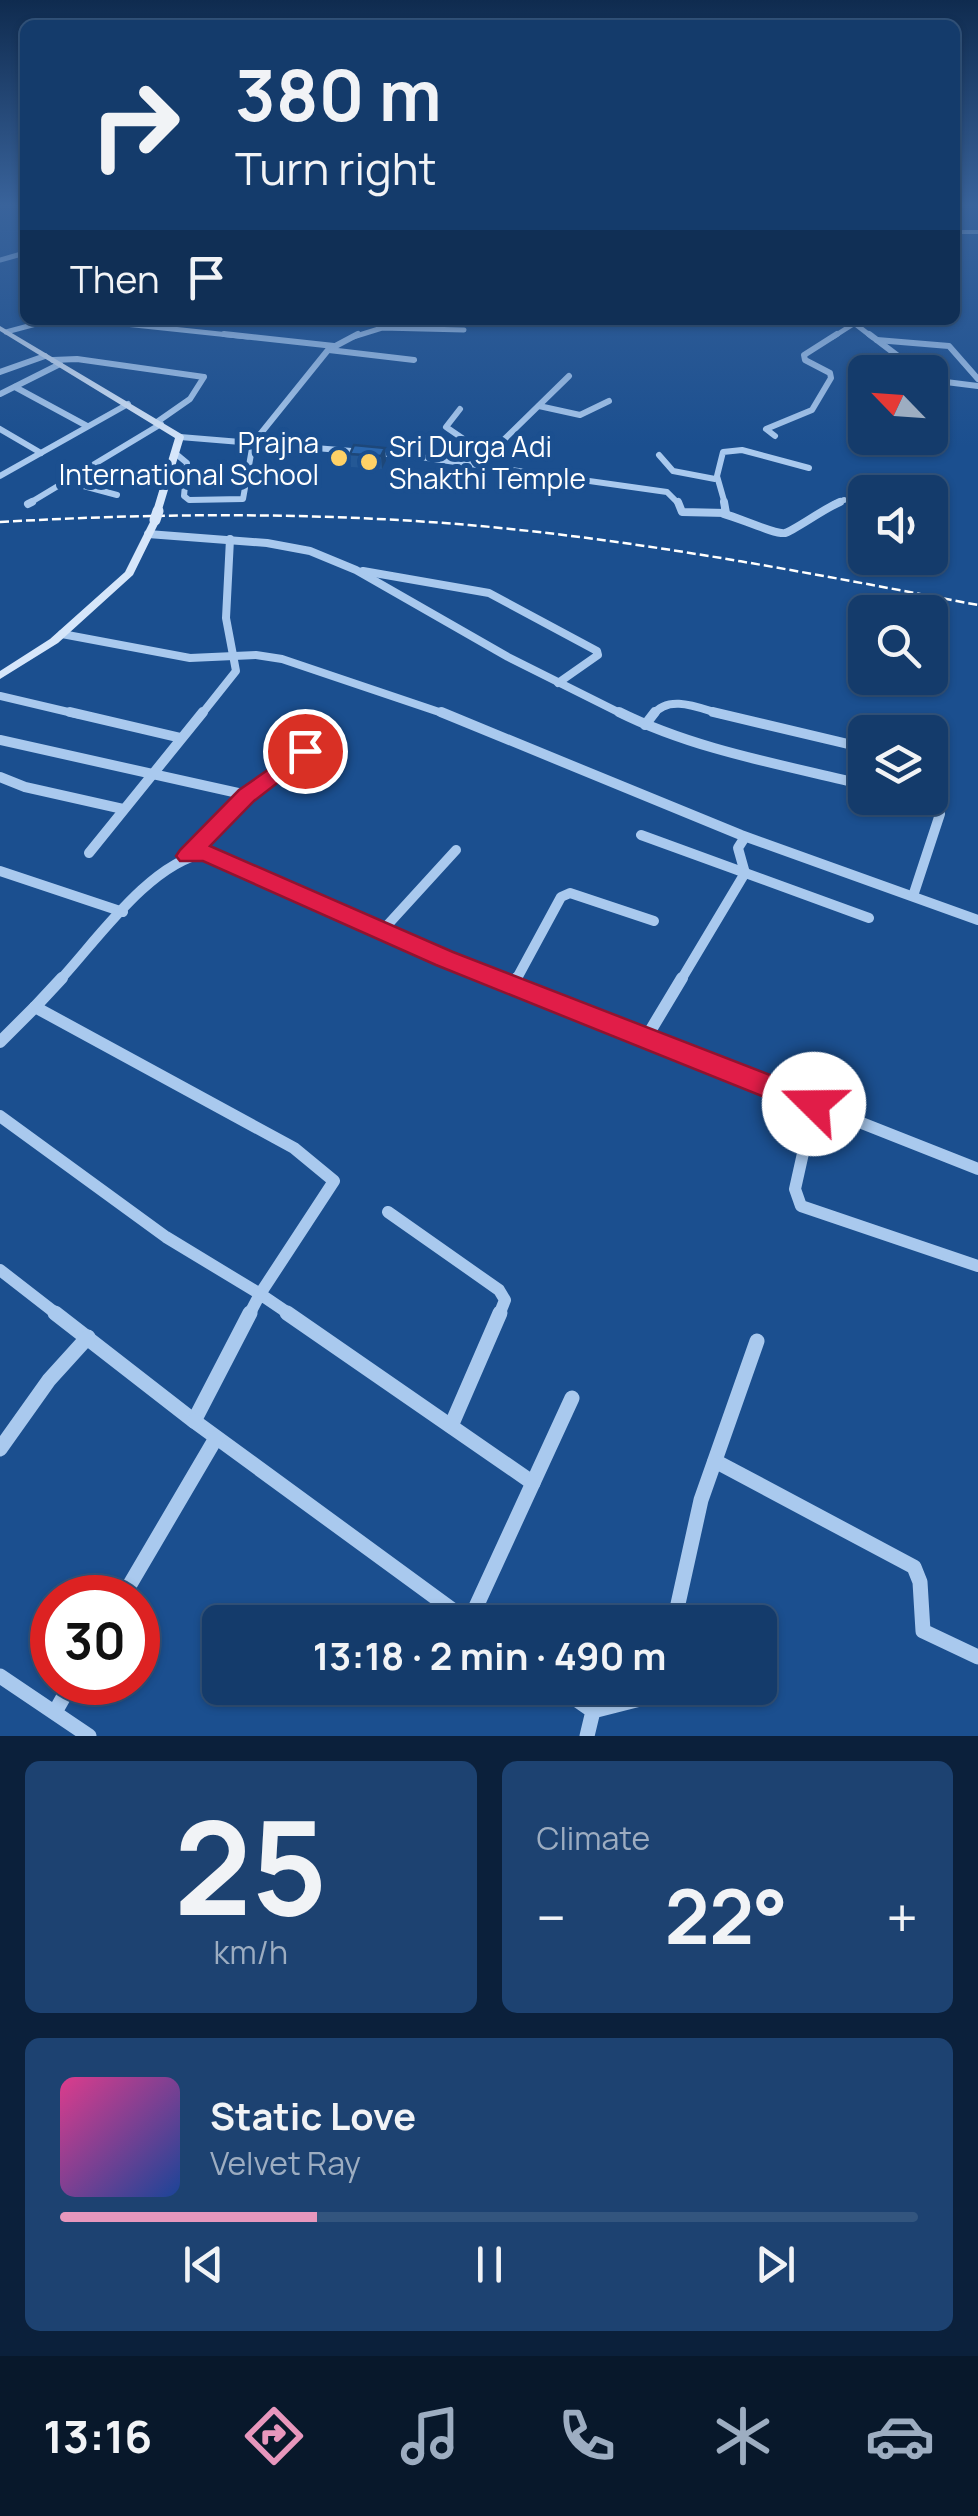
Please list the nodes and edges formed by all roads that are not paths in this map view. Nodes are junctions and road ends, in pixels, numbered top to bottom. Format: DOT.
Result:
graph roads {
  1 [pos="26,325"];
  2 [pos="131,325"];
  3 [pos="848,325"];
  4 [pos="856,325"];
  5 [pos="2,330"];
  6 [pos="464,330"];
  7 [pos="877,340"];
  8 [pos="331,348"];
  9 [pos="897,355"];
  10 [pos="52,360"];
  11 [pos="414,360"];
  12 [pos="0,372"];
  13 [pos="570,376"];
  14 [pos="948,381"];
  15 [pos="978,383"];
  16 [pos="15,386"];
  17 [pos="0,394"];
  18 [pos="609,401"];
  19 [pos="128,404"];
  20 [pos="539,406"];
  21 [pos="460,409"];
  22 [pos="159,423"];
  23 [pos="87,426"];
  24 [pos="0,429"];
  25 [pos="180,436"];
  26 [pos="775,436"];
  27 [pos="252,443"];
  28 [pos="41,452"];
  29 [pos="175,453"];
  30 [pos="659,455"];
  31 [pos="460,462"];
  32 [pos="479,464"];
  33 [pos="809,468"];
  34 [pos="0,476"];
  35 [pos="715,479"];
  36 [pos="66,481"];
  37 [pos="117,495"];
  38 [pos="844,500"];
  39 [pos="28,504"];
  40 [pos="724,514"];
  41 [pos="148,534"];
  42 [pos="230,539"];
  43 [pos="356,570"];
  44 [pos="62,634"];
  45 [pos="230,654"];
  46 [pos="6,668"];
  47 [pos="0,676"];
  48 [pos="558,682"];
  49 [pos="0,696"];
  50 [pos="645,725"];
  51 [pos="182,738"];
  52 [pos="0,740"];
  53 [pos="848,744"];
  54 [pos="305,751"];
  55 [pos="152,772"];
  56 [pos="0,777"];
  57 [pos="848,780"];
  58 [pos="247,796"];
  59 [pos="123,809"];
  60 [pos="940,815"];
  61 [pos="641,835"];
  62 [pos="745,837"];
  63 [pos="456,850"];
  64 [pos="89,853"];
  65 [pos="188,856"];
  66 [pos="0,871"];
  67 [pos="745,873"];
  68 [pos="912,896"];
  69 [pos="123,912"];
  70 [pos="869,918"];
  71 [pos="978,920"];
  72 [pos="654,921"];
  73 [pos="382,931"];
  74 [pos="513,985"];
  75 [pos="35,1007"];
  76 [pos="646,1038"];
  77 [pos="0,1042"];
  78 [pos="814,1104"];
  79 [pos="0,1116"];
  80 [pos="978,1169"];
  81 [pos="388,1212"];
  82 [pos="978,1266"];
  83 [pos="0,1270"];
  84 [pos="260,1294"];
  85 [pos="88,1337"];
  86 [pos="757,1341"];
  87 [pos="572,1398"];
  88 [pos="194,1421"];
  89 [pos="451,1426"];
  90 [pos="216,1438"];
  91 [pos="0,1449"];
  92 [pos="715,1461"];
  93 [pos="533,1483"];
  94 [pos="136,1575"];
  95 [pos="678,1605"];
  96 [pos="978,1658"];
  97 [pos="0,1676"];
  98 [pos="59,1705"];
  99 [pos="584,1705"];
  100 [pos="618,1705"];
  101 [pos="593,1711"];
  102 [pos="55,1712"];
  103 [pos="89,1736"];
  104 [pos="586,1736"];
  1 -- 5 [label="street"];
  2 -- 8 [label="street"];
  3 -- 26 [label="street"];
  4 -- 7 [label="street"];
  5 -- 10 [label="street"];
  6 -- 8 [label="street"];
  7 -- 9 [label="street"];
  7 -- 15 [label="street"];
  8 -- 11 [label="street"];
  8 -- 27 [label="street"];
  10 -- 12 [label="street"];
  10 -- 16 [label="street"];
  10 -- 19 [label="street"];
  10 -- 22 [label="street"];
  13 -- 20 [label="street"];
  14 -- 15 [label="street"];
  16 -- 17 [label="street"];
  16 -- 23 [label="street"];
  18 -- 20 [label="street"];
  19 -- 22 [label="street"];
  19 -- 23 [label="street"];
  20 -- 32 [label="street"];
  21 -- 31 [label="street"];
  22 -- 25 [label="street"];
  22 -- 36 [label="street"];
  23 -- 28 [label="street"];
  24 -- 28 [label="street"];
  25 -- 27 [label="street"];
  25 -- 29 [label="street"];
  27 -- 29 [label="street"];
  27 -- 31 [label="street"];
  28 -- 34 [label="street"];
  29 -- 41 [label="street"];
  30 -- 35 [label="street"];
  31 -- 32 [label="street"];
  32 -- 40 [label="street"];
  33 -- 35 [label="street"];
  35 -- 40 [label="street"];
  36 -- 37 [label="street"];
  36 -- 39 [label="street"];
  38 -- 40 [label="street"];
  41 -- 42 [label="street"];
  41 -- 44 [label="street"];
  42 -- 43 [label="street"];
  42 -- 45 [label="street"];
  43 -- 48 [label="street"];
  43 -- 48 [label="street"];
  44 -- 45 [label="street"];
  44 -- 46 [label="street"];
  45 -- 51 [label="street"];
  45 -- 62 [label="street"];
  46 -- 47 [label="street"];
  48 -- 50 [label="street"];
  49 -- 51 [label="street"];
  50 -- 53 [label="street"];
  50 -- 57 [label="street"];
  51 -- 55 [label="street"];
  52 -- 55 [label="street"];
  54 -- 58 [label="street"];
  55 -- 58 [label="street"];
  55 -- 59 [label="street"];
  56 -- 59 [label="street"];
  58 -- 65 [label="street"];
  59 -- 64 [label="street"];
  60 -- 68 [label="street"];
  61 -- 67 [label="street"];
  62 -- 67 [label="street"];
  62 -- 68 [label="street"];
  63 -- 73 [label="street"];
  65 -- 69 [label="street"];
  65 -- 73 [label="street"];
  66 -- 69 [label="street"];
  67 -- 70 [label="street"];
  67 -- 76 [label="street"];
  68 -- 71 [label="street"];
  69 -- 75 [label="street"];
  72 -- 74 [label="street"];
  73 -- 74 [label="street"];
  74 -- 76 [label="street"];
  75 -- 77 [label="street"];
  75 -- 84 [label="street"];
  76 -- 78 [label="street"];
  78 -- 80 [label="street"];
  78 -- 82 [label="street"];
  79 -- 84 [label="street"];
  81 -- 89 [label="street"];
  83 -- 85 [label="street"];
  84 -- 88 [label="street"];
  84 -- 89 [label="street"];
  85 -- 88 [label="street"];
  85 -- 91 [label="street"];
  86 -- 92 [label="street"];
  87 -- 93 [label="street"];
  88 -- 90 [label="street"];
  89 -- 93 [label="street"];
  90 -- 93 [label="street"];
  90 -- 94 [label="street"];
  92 -- 95 [label="street"];
  92 -- 96 [label="street"];
  97 -- 102 [label="street"];
  98 -- 102 [label="street"];
  99 -- 101 [label="street"];
  100 -- 101 [label="street"];
  101 -- 104 [label="street"];
  102 -- 103 [label="street"];
}
